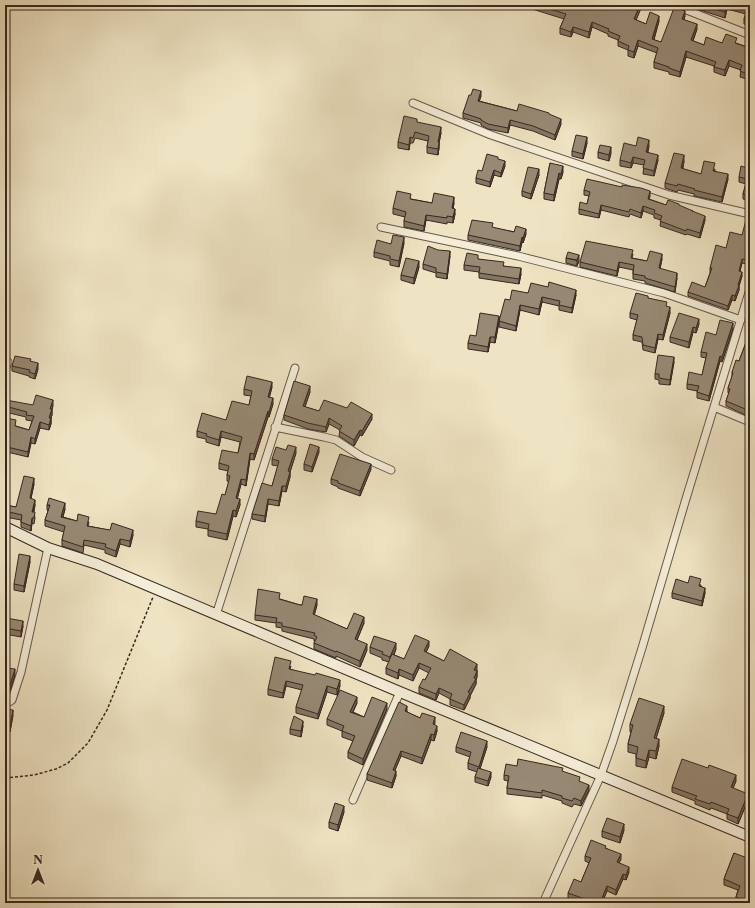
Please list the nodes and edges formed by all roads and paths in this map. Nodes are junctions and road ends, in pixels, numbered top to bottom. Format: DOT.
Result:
graph roads {
  1 [pos="674,5"];
  2 [pos="750,35"];
  3 [pos="413,104"];
  4 [pos="750,214"];
  5 [pos="381,227"];
  6 [pos="750,289"];
  7 [pos="741,320"];
  8 [pos="8,362"];
  9 [pos="295,368"];
  10 [pos="5,370"];
  11 [pos="714,407"];
  12 [pos="750,422"];
  13 [pos="275,427"];
  14 [pos="391,470"];
  15 [pos="5,527"];
  16 [pos="48,548"];
  17 [pos="156,590"];
  18 [pos="216,615"];
  19 [pos="400,692"];
  20 [pos="5,702"];
  21 [pos="601,775"];
  22 [pos="5,778"];
  23 [pos="353,800"];
  24 [pos="750,837"];
  25 [pos="543,903"];
  1 -- 2 [label="street"];
  3 -- 4 [label="street"];
  5 -- 7 [label="street"];
  6 -- 7 [label="street"];
  7 -- 11 [label="street"];
  8 -- 10 [label="street"];
  9 -- 13 [label="street"];
  11 -- 12 [label="street"];
  11 -- 21 [label="street"];
  13 -- 14 [label="street"];
  13 -- 18 [label="street"];
  15 -- 16 [label="main road"];
  16 -- 17 [label="main road"];
  16 -- 20 [label="street"];
  17 -- 18 [label="main road"];
  17 -- 22 [label="path"];
  18 -- 19 [label="main road"];
  19 -- 21 [label="main road"];
  19 -- 23 [label="street"];
  21 -- 24 [label="main road"];
  21 -- 25 [label="street"];
}
